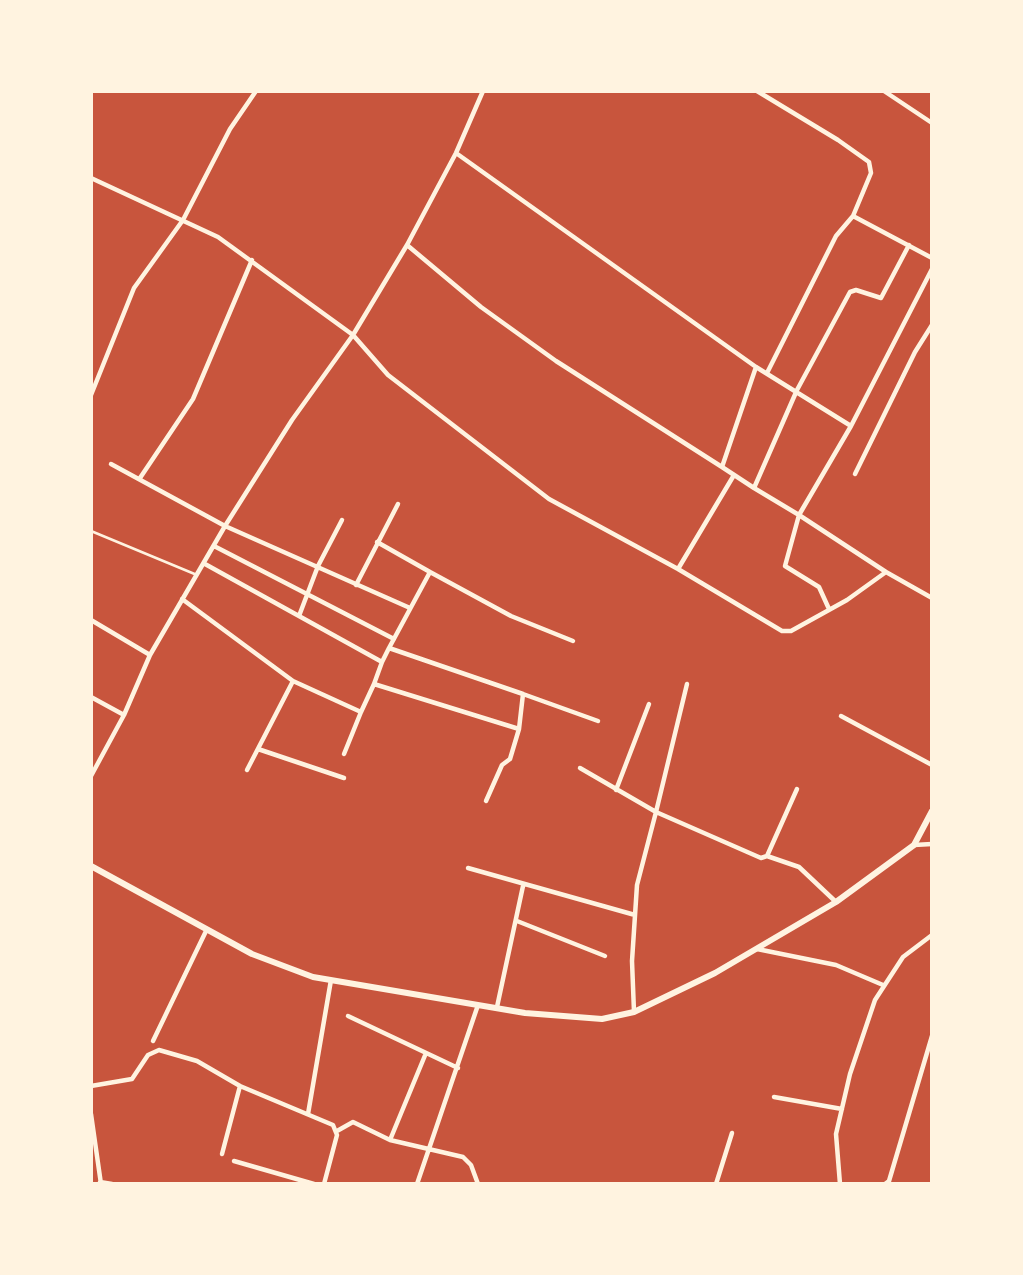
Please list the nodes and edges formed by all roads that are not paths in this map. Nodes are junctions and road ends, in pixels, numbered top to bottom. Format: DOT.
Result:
graph roads {
  1 [pos="256,91"];
  2 [pos="483,91"];
  3 [pos="757,91"];
  4 [pos="884,91"];
  5 [pos="932,123"];
  6 [pos="456,153"];
  7 [pos="91,178"];
  8 [pos="853,216"];
  9 [pos="183,220"];
  10 [pos="407,245"];
  11 [pos="909,245"];
  12 [pos="932,258"];
  13 [pos="252,261"];
  14 [pos="932,269"];
  15 [pos="932,325"];
  16 [pos="353,335"];
  17 [pos="756,366"];
  18 [pos="767,373"];
  19 [pos="797,390"];
  20 [pos="91,396"];
  21 [pos="851,426"];
  22 [pos="111,464"];
  23 [pos="722,467"];
  24 [pos="855,474"];
  25 [pos="734,475"];
  26 [pos="139,478"];
  27 [pos="754,488"];
  28 [pos="398,503"];
  29 [pos="799,515"];
  30 [pos="342,520"];
  31 [pos="225,526"];
  32 [pos="91,531"];
  33 [pos="377,542"];
  34 [pos="214,546"];
  35 [pos="205,564"];
  36 [pos="318,566"];
  37 [pos="678,569"];
  38 [pos="429,572"];
  39 [pos="886,572"];
  40 [pos="197,575"];
  41 [pos="356,585"];
  42 [pos="308,596"];
  43 [pos="932,598"];
  44 [pos="182,600"];
  45 [pos="411,608"];
  46 [pos="829,609"];
  47 [pos="299,616"];
  48 [pos="91,620"];
  49 [pos="394,639"];
  50 [pos="573,641"];
  51 [pos="389,648"];
  52 [pos="149,655"];
  53 [pos="382,662"];
  54 [pos="293,681"];
  55 [pos="374,684"];
  56 [pos="687,684"];
  57 [pos="523,694"];
  58 [pos="91,697"];
  59 [pos="649,704"];
  60 [pos="361,712"];
  61 [pos="124,715"];
  62 [pos="841,716"];
  63 [pos="598,721"];
  64 [pos="519,729"];
  65 [pos="258,749"];
  66 [pos="344,754"];
  67 [pos="932,765"];
  68 [pos="580,768"];
  69 [pos="247,770"];
  70 [pos="91,776"];
  71 [pos="344,778"];
  72 [pos="797,789"];
  73 [pos="616,790"];
  74 [pos="486,801"];
  75 [pos="932,811"];
  76 [pos="656,812"];
  77 [pos="932,844"];
  78 [pos="914,845"];
  79 [pos="767,856"];
  80 [pos="91,866"];
  81 [pos="468,868"];
  82 [pos="523,885"];
  83 [pos="836,902"];
  84 [pos="635,915"];
  85 [pos="517,921"];
  86 [pos="207,929"];
  87 [pos="932,935"];
  88 [pos="756,949"];
  89 [pos="605,956"];
  90 [pos="331,980"];
  91 [pos="883,985"];
  92 [pos="478,1004"];
  93 [pos="497,1007"];
  94 [pos="634,1012"];
  95 [pos="348,1016"];
  96 [pos="932,1036"];
  97 [pos="153,1041"];
  98 [pos="426,1053"];
  99 [pos="458,1068"];
  100 [pos="91,1086"];
  101 [pos="240,1086"];
  102 [pos="774,1097"];
  103 [pos="842,1109"];
  104 [pos="91,1114"];
  105 [pos="308,1114"];
  106 [pos="337,1131"];
  107 [pos="732,1133"];
  108 [pos="390,1140"];
  109 [pos="430,1148"];
  110 [pos="222,1154"];
  111 [pos="234,1161"];
  112 [pos="101,1183"];
  113 [pos="112,1184"];
  114 [pos="314,1184"];
  115 [pos="324,1184"];
  116 [pos="417,1184"];
  117 [pos="478,1184"];
  118 [pos="716,1184"];
  119 [pos="839,1184"];
  120 [pos="885,1184"];
  1 -- 9 [label="street"];
  2 -- 6 [label="street"];
  3 -- 8 [label="street"];
  4 -- 5 [label="street"];
  6 -- 10 [label="street"];
  6 -- 17 [label="street"];
  7 -- 9 [label="street"];
  8 -- 11 [label="street"];
  8 -- 18 [label="street"];
  9 -- 13 [label="street"];
  9 -- 20 [label="street"];
  10 -- 16 [label="street"];
  10 -- 23 [label="street"];
  11 -- 12 [label="street"];
  11 -- 19 [label="street"];
  13 -- 16 [label="street"];
  13 -- 26 [label="street"];
  14 -- 21 [label="street"];
  15 -- 24 [label="street"];
  16 -- 31 [label="street"];
  16 -- 37 [label="street"];
  17 -- 18 [label="street"];
  17 -- 23 [label="street"];
  18 -- 19 [label="street"];
  19 -- 21 [label="street"];
  19 -- 27 [label="street"];
  21 -- 29 [label="street"];
  22 -- 26 [label="street"];
  23 -- 25 [label="street"];
  25 -- 27 [label="street"];
  25 -- 37 [label="street"];
  26 -- 31 [label="street"];
  27 -- 29 [label="street"];
  28 -- 33 [label="street"];
  29 -- 39 [label="street"];
  29 -- 46 [label="street"];
  30 -- 36 [label="street"];
  31 -- 34 [label="street"];
  31 -- 36 [label="street"];
  32 -- 40 [label="lane"];
  33 -- 38 [label="street"];
  33 -- 41 [label="street"];
  34 -- 35 [label="street"];
  34 -- 42 [label="street"];
  35 -- 40 [label="street"];
  35 -- 47 [label="street"];
  36 -- 41 [label="street"];
  36 -- 42 [label="street"];
  37 -- 46 [label="street"];
  38 -- 45 [label="street"];
  38 -- 50 [label="street"];
  39 -- 43 [label="street"];
  39 -- 46 [label="street"];
  40 -- 44 [label="street"];
  41 -- 45 [label="street"];
  42 -- 47 [label="street"];
  42 -- 49 [label="street"];
  44 -- 52 [label="street"];
  44 -- 54 [label="street"];
  45 -- 49 [label="street"];
  47 -- 53 [label="street"];
  48 -- 52 [label="street"];
  49 -- 51 [label="street"];
  51 -- 53 [label="street"];
  51 -- 57 [label="street"];
  52 -- 61 [label="street"];
  53 -- 55 [label="street"];
  54 -- 60 [label="street"];
  54 -- 65 [label="street"];
  55 -- 60 [label="street"];
  55 -- 64 [label="street"];
  56 -- 76 [label="street"];
  57 -- 63 [label="street"];
  57 -- 64 [label="street"];
  58 -- 61 [label="street"];
  59 -- 73 [label="street"];
  60 -- 66 [label="street"];
  61 -- 70 [label="street"];
  62 -- 67 [label="street"];
  64 -- 74 [label="street"];
  65 -- 69 [label="street"];
  65 -- 71 [label="street"];
  68 -- 73 [label="street"];
  72 -- 79 [label="street"];
  73 -- 76 [label="street"];
  75 -- 78 [label="street"];
  76 -- 79 [label="street"];
  76 -- 84 [label="street"];
  77 -- 78 [label="street"];
  78 -- 83 [label="street"];
  79 -- 83 [label="street"];
  80 -- 86 [label="street"];
  81 -- 82 [label="street"];
  82 -- 84 [label="street"];
  82 -- 85 [label="street"];
  83 -- 88 [label="street"];
  84 -- 94 [label="street"];
  85 -- 89 [label="street"];
  85 -- 93 [label="street"];
  86 -- 90 [label="street"];
  86 -- 97 [label="street"];
  87 -- 91 [label="street"];
  88 -- 91 [label="street"];
  88 -- 94 [label="street"];
  90 -- 92 [label="street"];
  90 -- 105 [label="street"];
  91 -- 103 [label="street"];
  92 -- 93 [label="street"];
  92 -- 99 [label="street"];
  93 -- 94 [label="street"];
  95 -- 98 [label="street"];
  96 -- 120 [label="street"];
  98 -- 99 [label="street"];
  98 -- 108 [label="street"];
  99 -- 109 [label="street"];
  100 -- 101 [label="street"];
  101 -- 105 [label="street"];
  101 -- 110 [label="street"];
  102 -- 103 [label="street"];
  103 -- 119 [label="street"];
  104 -- 112 [label="street"];
  105 -- 106 [label="street"];
  106 -- 108 [label="street"];
  106 -- 115 [label="street"];
  107 -- 118 [label="street"];
  108 -- 109 [label="street"];
  109 -- 116 [label="street"];
  109 -- 117 [label="street"];
  111 -- 114 [label="street"];
  112 -- 113 [label="street"];
}
